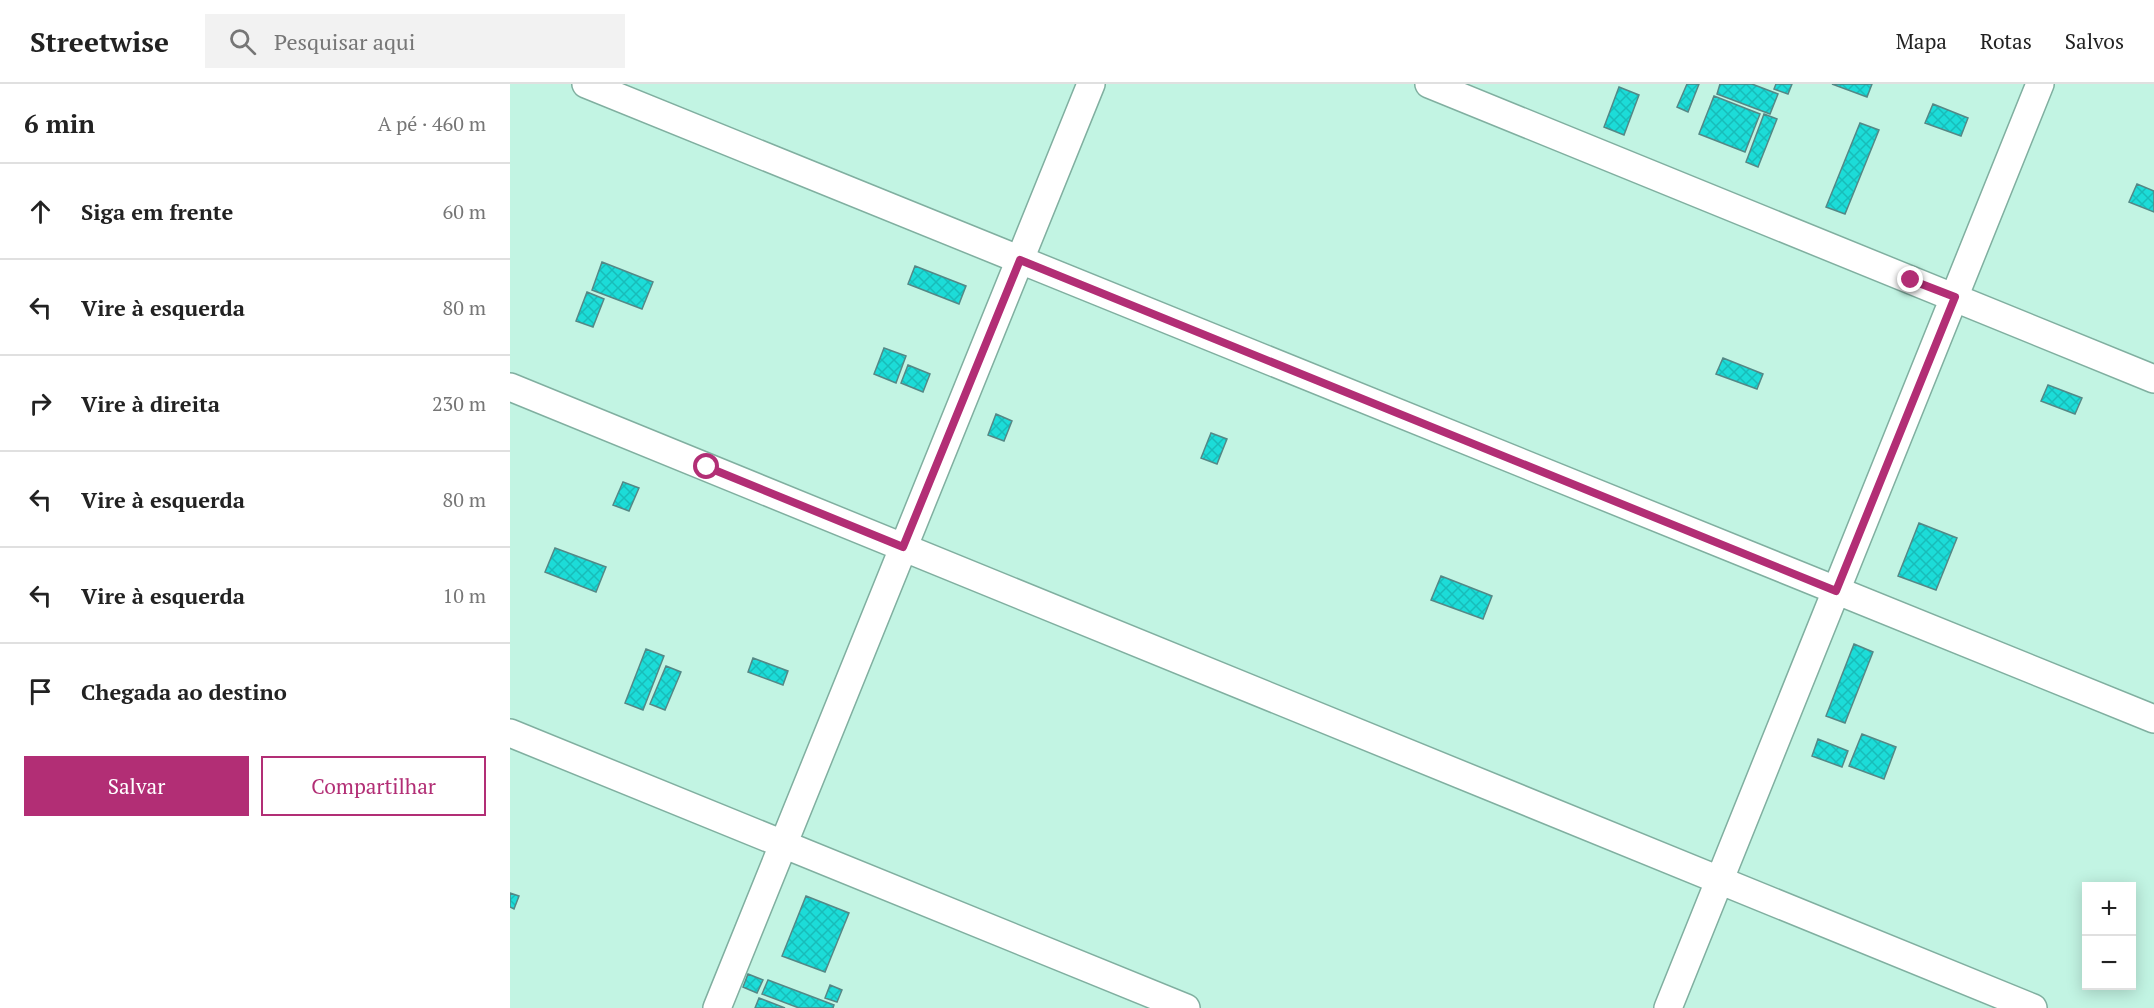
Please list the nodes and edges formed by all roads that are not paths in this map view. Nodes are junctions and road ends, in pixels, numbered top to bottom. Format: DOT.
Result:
graph roads {
  1 [pos="586,84"];
  2 [pos="1091,84"];
  3 [pos="1429,84"];
  4 [pos="2040,84"];
  5 [pos="1020,260"];
  6 [pos="1955,297"];
  7 [pos="2154,379"];
  8 [pos="510,387"];
  9 [pos="903,547"];
  10 [pos="1836,591"];
  11 [pos="2154,719"];
  12 [pos="510,732"];
  13 [pos="783,844"];
  14 [pos="1720,880"];
  15 [pos="717,1008"];
  16 [pos="1186,1008"];
  17 [pos="1668,1008"];
  18 [pos="2033,1008"];
  1 -- 5 [label="street"];
  2 -- 5 [label="street"];
  3 -- 6 [label="street"];
  4 -- 6 [label="street"];
  5 -- 9 [label="street"];
  5 -- 10 [label="street"];
  6 -- 7 [label="street"];
  6 -- 10 [label="street"];
  8 -- 9 [label="street"];
  9 -- 13 [label="street"];
  9 -- 14 [label="street"];
  10 -- 11 [label="street"];
  10 -- 14 [label="street"];
  12 -- 13 [label="street"];
  13 -- 15 [label="street"];
  13 -- 16 [label="street"];
  14 -- 17 [label="street"];
  14 -- 18 [label="street"];
}
